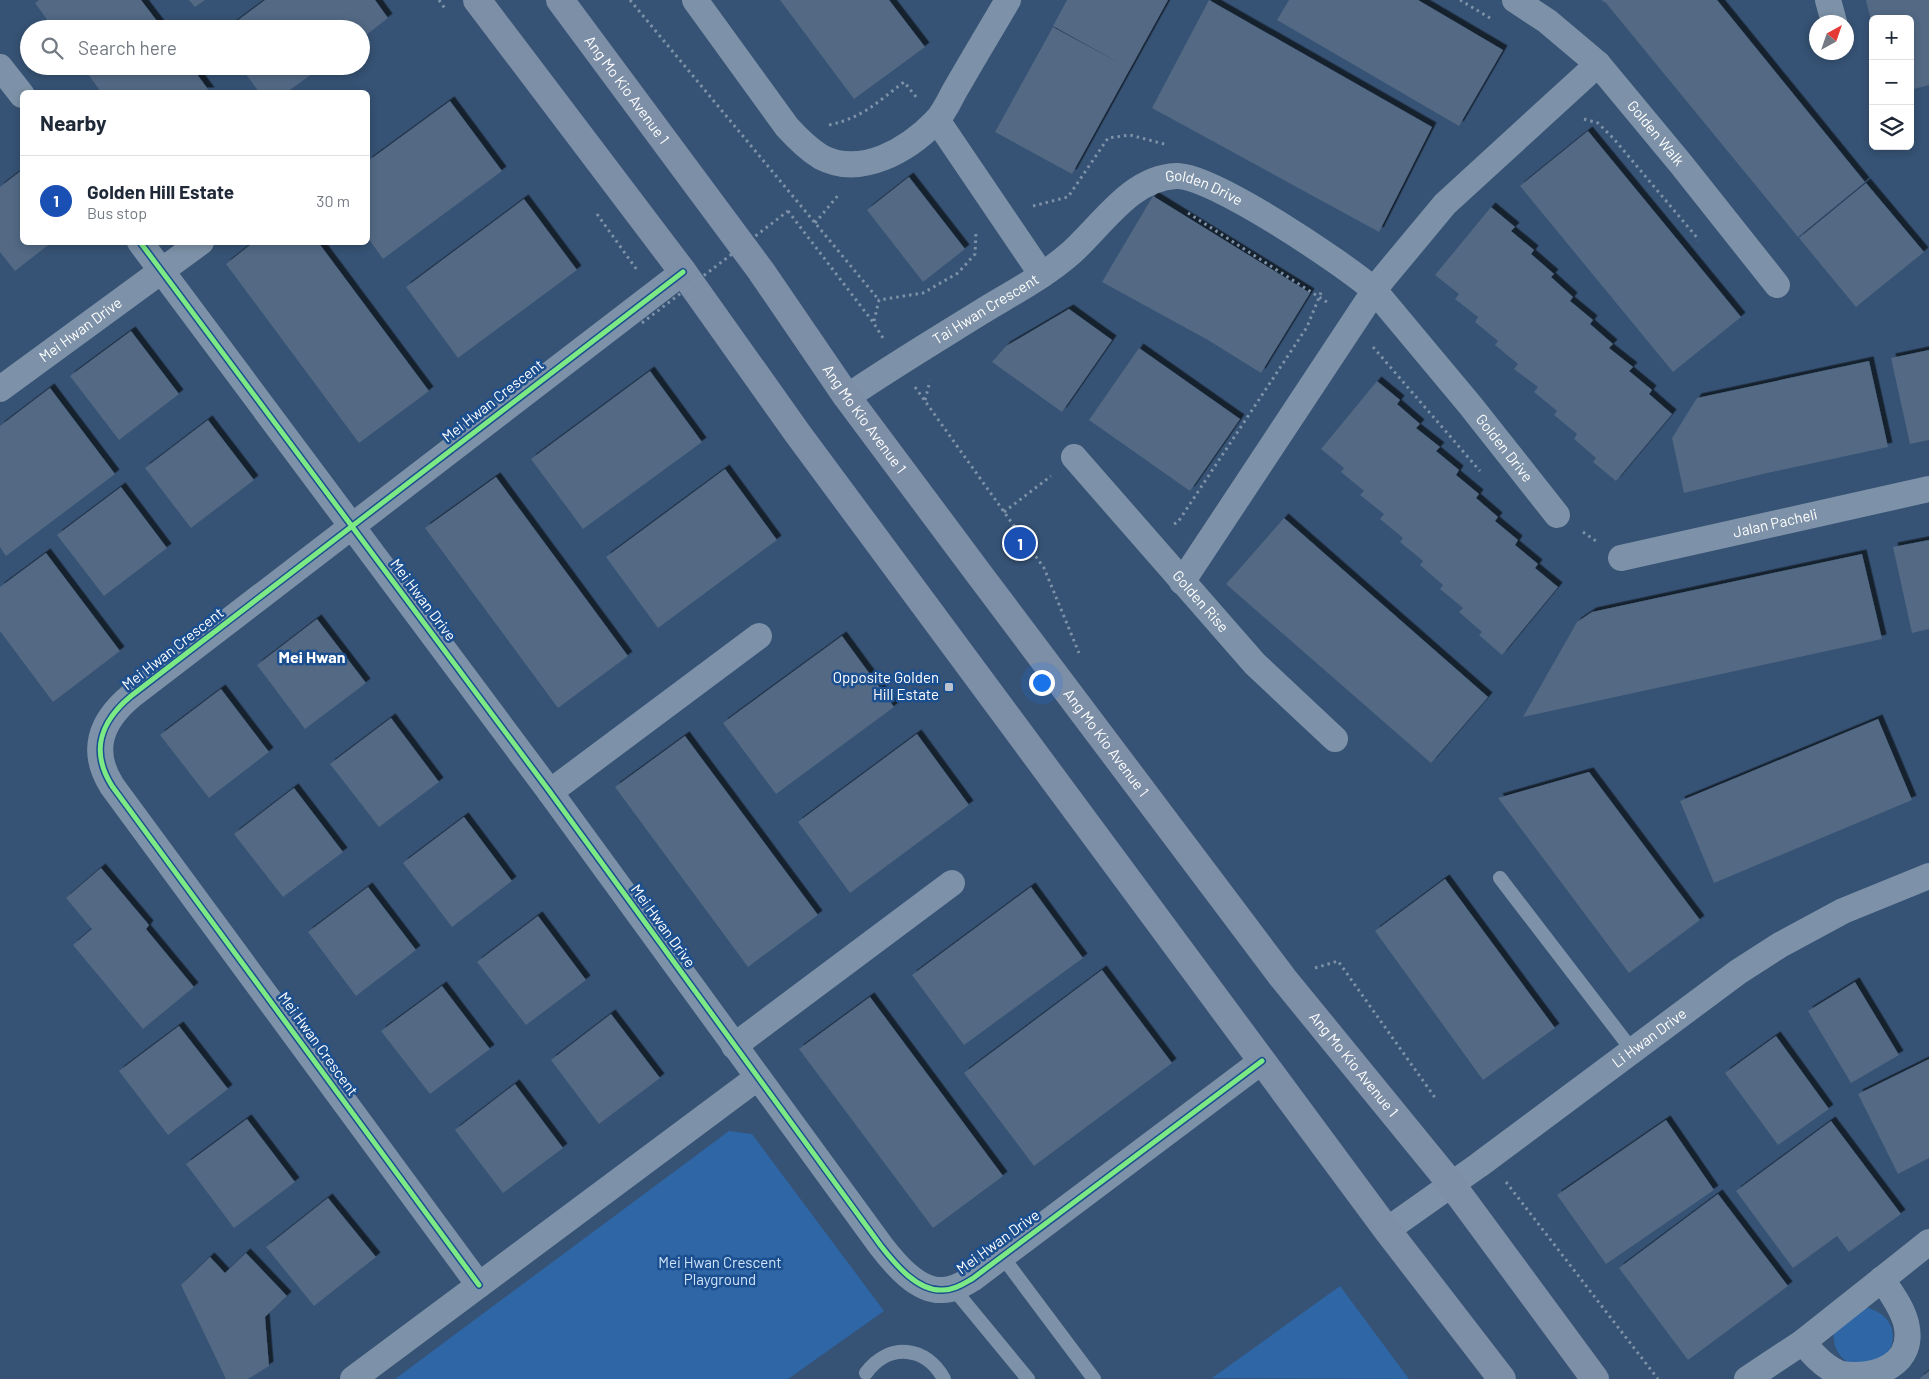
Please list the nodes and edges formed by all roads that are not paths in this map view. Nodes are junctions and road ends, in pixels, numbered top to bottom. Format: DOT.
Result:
graph roads {
  1 [pos="477,0"];
  2 [pos="560,0"];
  3 [pos="695,0"];
  4 [pos="1008,0"];
  5 [pos="1515,0"];
  6 [pos="1828,0"];
  7 [pos="1832,15"];
  8 [pos="1598,64"];
  9 [pos="0,67"];
  10 [pos="20,92"];
  11 [pos="937,120"];
  12 [pos="142,245"];
  13 [pos="197,245"];
  14 [pos="162,271"];
  15 [pos="683,272"];
  16 [pos="1042,275"];
  17 [pos="1777,285"];
  18 [pos="1374,290"];
  19 [pos="0,389"];
  20 [pos="847,397"];
  21 [pos="1067,464"];
  22 [pos="1929,489"];
  23 [pos="1557,515"];
  24 [pos="353,527"];
  25 [pos="1621,558"];
  26 [pos="1182,582"];
  27 [pos="759,636"];
  28 [pos="1335,738"];
  29 [pos="550,792"];
  30 [pos="1929,876"];
  31 [pos="1500,878"];
  32 [pos="952,883"];
  33 [pos="734,1046"];
  34 [pos="1632,1050"];
  35 [pos="1262,1061"];
  36 [pos="757,1078"];
  37 [pos="1452,1185"];
  38 [pos="1387,1230"];
  39 [pos="1929,1242"];
  40 [pos="1002,1256"];
  41 [pos="1882,1279"];
  42 [pos="479,1285"];
  43 [pos="953,1288"];
  44 [pos="1803,1342"];
  45 [pos="866,1373"];
  46 [pos="354,1379"];
  47 [pos="944,1379"];
  48 [pos="1028,1379"];
  49 [pos="1094,1379"];
  50 [pos="1502,1379"];
  51 [pos="1594,1379"];
  52 [pos="1747,1379"];
  1 -- 15 [label="main road"];
  2 -- 20 [label="main road, Ang Mo Kio Avenue 1"];
  3 -- 11 [label="street"];
  4 -- 11 [label="street"];
  5 -- 8 [label="street, Golden Walk"];
  6 -- 7 [label="street"];
  8 -- 17 [label="street, Golden Walk"];
  8 -- 18 [label="street"];
  9 -- 10 [label="street"];
  11 -- 16 [label="street, Tai Hwan Crescent"];
  12 -- 14 [label="street, Mei Hwan Drive"];
  13 -- 14 [label="street, Mei Hwan Drive"];
  14 -- 19 [label="street, Mei Hwan Drive"];
  14 -- 24 [label="street, Mei Hwan Drive"];
  15 -- 24 [label="street, Mei Hwan Crescent"];
  15 -- 35 [label="main road"];
  16 -- 18 [label="street, Golden Drive"];
  16 -- 20 [label="street, Tai Hwan Crescent"];
  18 -- 23 [label="street, Golden Drive"];
  18 -- 26 [label="street"];
  20 -- 37 [label="main road, Ang Mo Kio Avenue 1"];
  21 -- 26 [label="street, Golden Rise"];
  22 -- 25 [label="street, Jalan Pacheli"];
  24 -- 29 [label="street, Mei Hwan Drive"];
  24 -- 42 [label="street, Mei Hwan Crescent"];
  26 -- 28 [label="street, Golden Rise"];
  27 -- 29 [label="street"];
  29 -- 33 [label="street, Mei Hwan Drive"];
  30 -- 34 [label="street, Li Hwan Drive"];
  31 -- 34 [label="lane"];
  32 -- 33 [label="street"];
  33 -- 36 [label="street, Mei Hwan Drive"];
  34 -- 37 [label="street, Li Hwan Drive"];
  35 -- 38 [label="main road"];
  35 -- 40 [label="street, Mei Hwan Drive"];
  36 -- 42 [label="street"];
  36 -- 43 [label="street, Mei Hwan Drive"];
  37 -- 38 [label="street, Li Hwan Drive"];
  37 -- 51 [label="main road, Ang Mo Kio Avenue 1"];
  38 -- 50 [label="main road"];
  39 -- 41 [label="street"];
  40 -- 43 [label="street, Mei Hwan Drive"];
  40 -- 49 [label="lane"];
  41 -- 44 [label="street"];
  41 -- 44 [label="street"];
  42 -- 46 [label="street"];
  43 -- 48 [label="lane"];
  44 -- 52 [label="street"];
  45 -- 47 [label="lane"];
}
